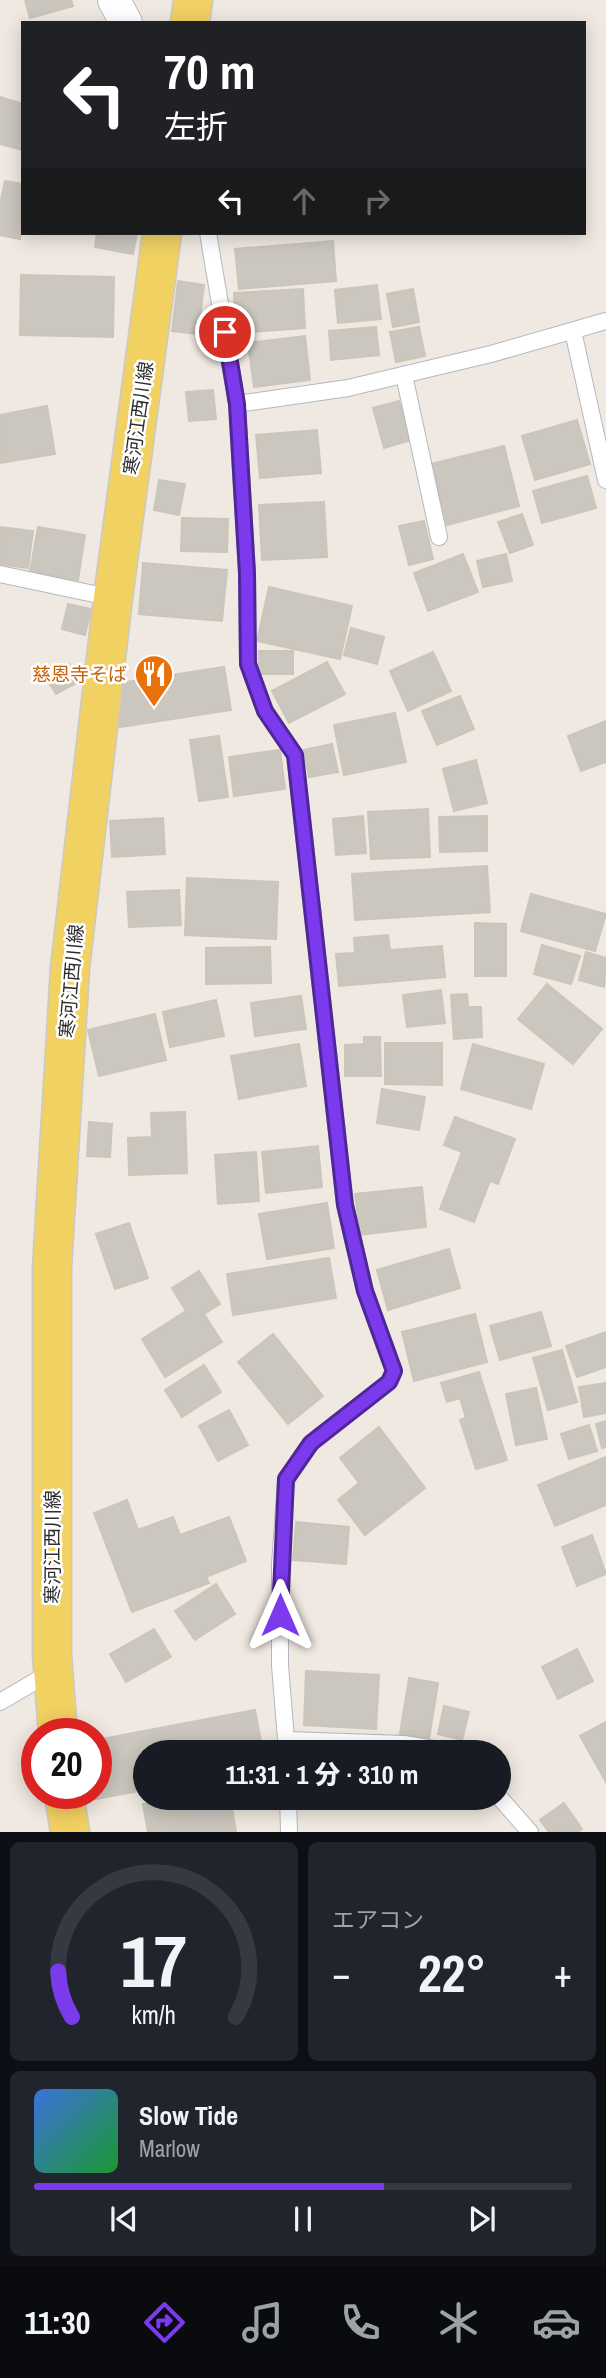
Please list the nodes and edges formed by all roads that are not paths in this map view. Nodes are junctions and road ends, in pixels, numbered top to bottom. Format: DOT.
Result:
graph roads {
  1 [pos="114,0"];
  2 [pos="193,0"];
  3 [pos="124,21"];
  4 [pos="190,21"];
  5 [pos="162,235"];
  6 [pos="208,235"];
  7 [pos="606,321"];
  8 [pos="573,331"];
  9 [pos="404,375"];
  10 [pos="237,404"];
  11 [pos="606,480"];
  12 [pos="439,537"];
  13 [pos="0,574"];
  14 [pos="113,598"];
  15 [pos="53,1671"];
  16 [pos="0,1702"];
  17 [pos="57,1718"];
  18 [pos="286,1740"];
  19 [pos="66,1809"];
  20 [pos="288,1810"];
  21 [pos="511,1810"];
  22 [pos="70,1832"];
  23 [pos="289,1832"];
  24 [pos="530,1832"];
  1 -- 3 [label="street"];
  2 -- 4 [label="main road"];
  5 -- 14 [label="main road, 寒河江西川線"];
  6 -- 10 [label="lane"];
  7 -- 8 [label="lane"];
  8 -- 9 [label="lane"];
  8 -- 11 [label="lane"];
  9 -- 10 [label="lane"];
  9 -- 12 [label="lane"];
  10 -- 18 [label="lane"];
  13 -- 14 [label="lane"];
  14 -- 15 [label="main road, 寒河江西川線"];
  15 -- 16 [label="lane"];
  15 -- 17 [label="main road, 寒河江西川線"];
  19 -- 22 [label="main road"];
  20 -- 23 [label="lane"];
  21 -- 24 [label="lane"];
}
